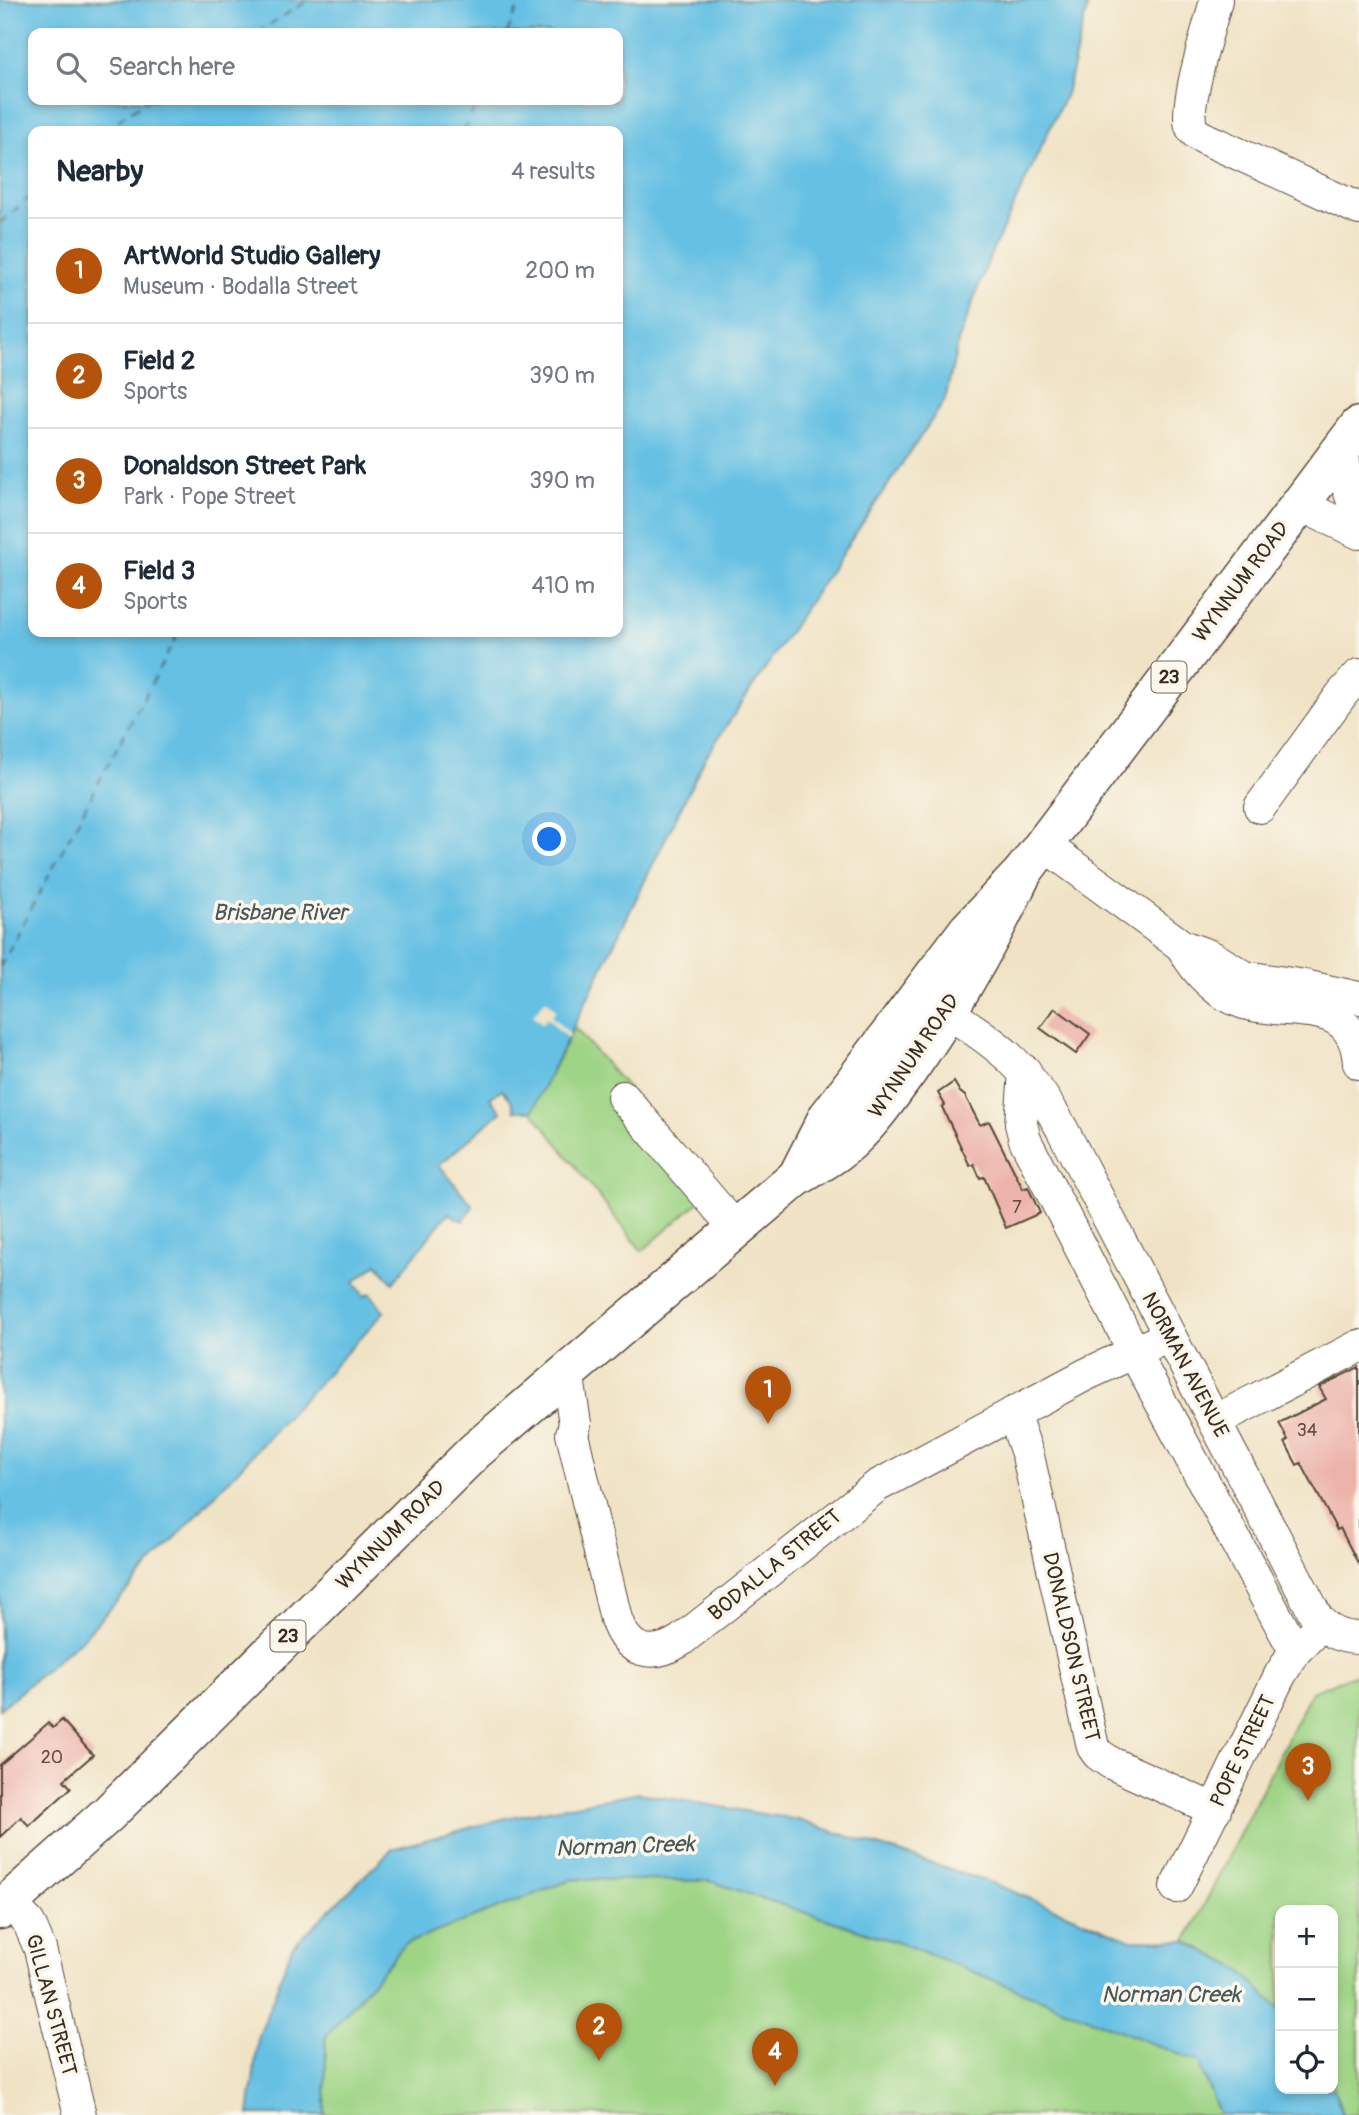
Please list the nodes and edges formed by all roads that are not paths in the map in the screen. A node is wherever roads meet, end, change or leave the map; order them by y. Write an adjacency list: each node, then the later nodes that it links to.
1 (1216, 0): 2 (street)
2 (1359, 209)
3 (1350, 438): 4 (main road, WYNNUM ROAD / 23); 5 (street)
4 (1295, 509): 5 (street); 8 (main road, WYNNUM ROAD / 23)
5 (1358, 518)
6 (1359, 675): 7 (street)
7 (1260, 807)
8 (1033, 858): 9 (street); 11 (main road, WYNNUM ROAD / 23)
9 (1182, 946): 10 (street); 12 (street)
10 (1359, 998)
11 (935, 1002): 13 (street, NORMAN AVENUE); 15 (main road, WYNNUM ROAD / 23)
12 (1359, 1063)
13 (1025, 1072): 16 (street, NORMAN AVENUE); 18 (street, NORMAN AVENUE)
14 (623, 1097): 15 (street)
15 (737, 1230): 19 (main road, WYNNUM ROAD / 23)
16 (1169, 1336): 18 (street, BODALLA STREET); 21 (street, NORMAN AVENUE)
17 (1359, 1346): 21 (street)
18 (1133, 1352): 20 (street, BODALLA STREET); 24 (street, NORMAN AVENUE)
19 (567, 1371): 20 (street, BODALLA STREET); 27 (main road, WYNNUM ROAD / 23)
20 (1013, 1413): 25 (street, DONALDSON STREET)
21 (1215, 1421): 22 (street, NORMAN AVENUE)
22 (1324, 1627): 23 (street); 24 (street, POPE STREET)
23 (1359, 1638)
24 (1294, 1651): 25 (street, POPE STREET)
25 (1214, 1810): 26 (street, POPE STREET)
26 (1176, 1887)
27 (5, 1906): 28 (street, GILLAN STREET)
28 (80, 2115)

